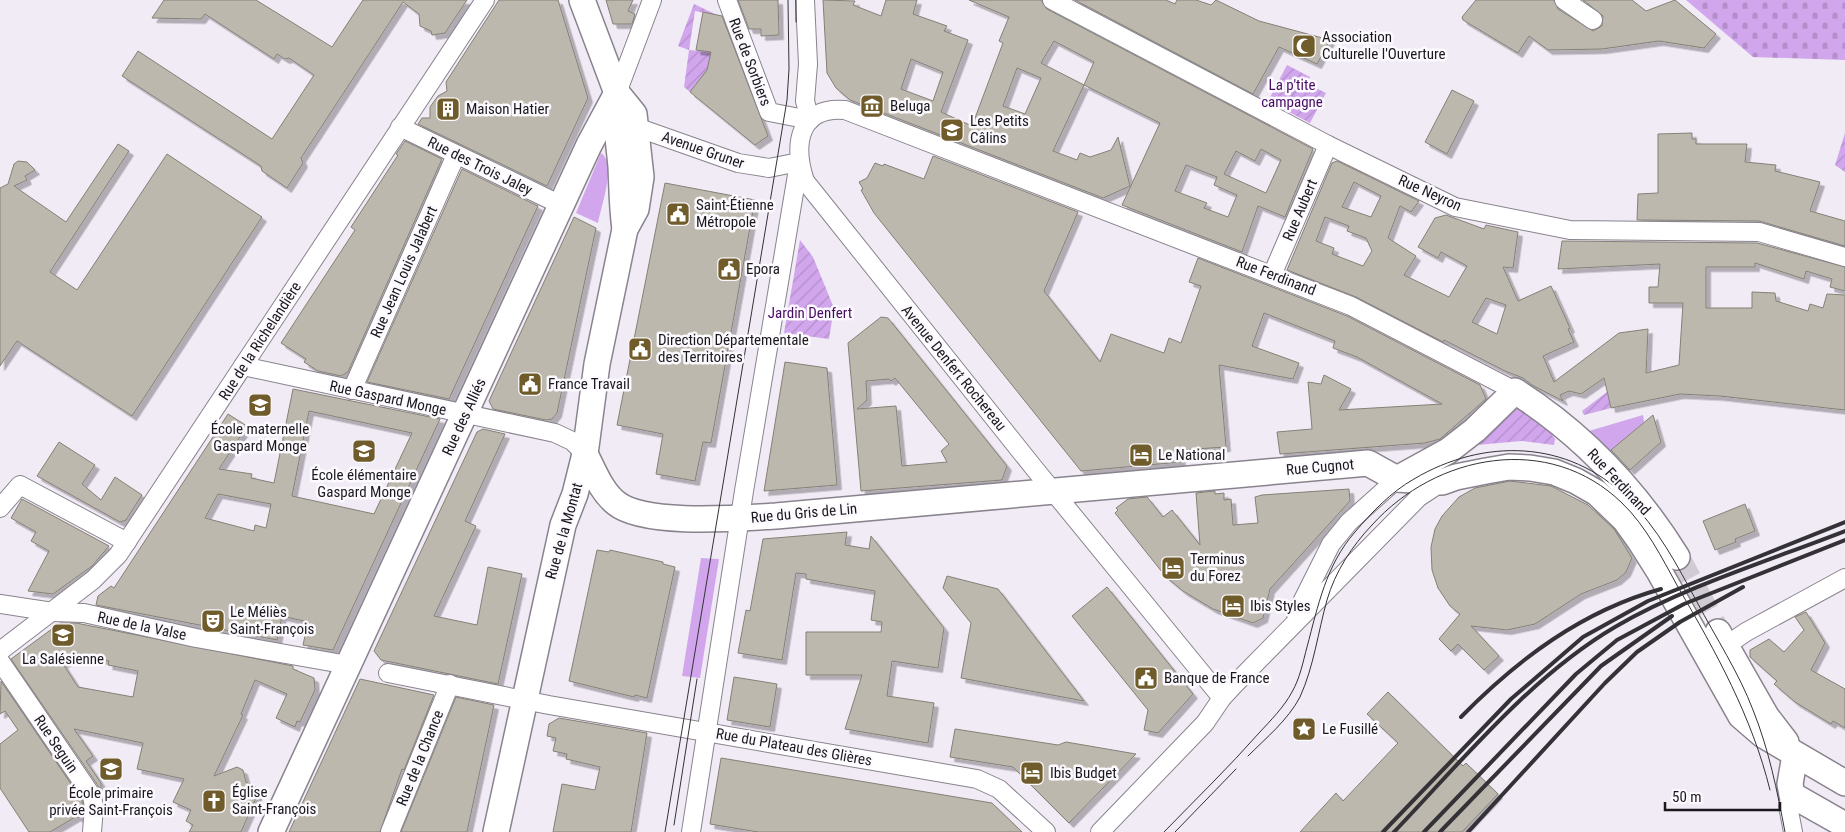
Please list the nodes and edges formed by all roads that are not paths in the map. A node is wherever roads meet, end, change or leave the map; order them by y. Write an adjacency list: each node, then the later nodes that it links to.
1 (485, 0): 11 (street, Rue de la Richelandière)
2 (582, 0): 9 (main road)
3 (652, 0): 9 (street, Rue des Alliés)
4 (727, 0): 10 (street, Rue de Sorbiers)
5 (805, 0): 10 (street)
6 (1052, 0): 13 (street, Rue Neyron)
7 (1564, 0): 8 (street)
8 (1593, 20)
9 (617, 93): 12 (main road, Rue de la Montat); 16 (main road, Rue des Alliés); 17 (main road, Rue de la Montat)
10 (810, 120): 15 (street, Avenue Denfert Rochereau); 19 (street, Rue Ferdinand)
11 (400, 127): 14 (street, Rue des Trois Jaley); 20 (street, Rue de la Richelandière)
12 (636, 128): 15 (street, Avenue Gruner); 17 (main road, Rue de la Montat)
13 (1328, 145): 18 (street, Rue Neyron); 19 (street, Rue Aubert)
14 (456, 155): 16 (street, Rue des Trois Jaley); 21 (street, Rue Jean Louis Jalabert)
15 (799, 162): 27 (street, Avenue Denfert Rochereau); 29 (street)
16 (561, 205): 23 (main road, Rue des Alliés)
17 (625, 229): 24 (main road, Rue de la Montat)
18 (1845, 257)
19 (1272, 275): 22 (street, Rue Ferdinand)
20 (243, 366): 21 (street, Rue Gaspard Monge); 30 (street, Rue de la Richelandière)
21 (352, 390): 23 (street, Rue Gaspard Monge)
22 (1515, 391): 25 (main road); 31 (main road, Rue Ferdinand)
23 (465, 414): 24 (street, Rue Gaspard Monge); 39 (main road, Rue des Alliés)
24 (585, 454): 29 (main road, Rue du Gris de Lin); 43 (main road, Rue de la Montat)
25 (1397, 479): 26 (main road, Rue Cugnot); 27 (main road, Rue Cugnot); 35 (street)
26 (1442, 482): 31 (main road, Rue Cugnot); 35 (street)
27 (1053, 491): 29 (main road, Rue du Gris de Lin); 42 (street, Avenue Denfert Rochereau)
28 (0, 508): 30 (street)
29 (740, 518): 44 (street)
30 (127, 542): 34 (street, Rue de la Richelandière)
31 (1668, 564): 36 (main road)
32 (1845, 578): 36 (street)
33 (0, 604): 34 (street, Rue de la Valse)
34 (53, 612): 37 (street, Rue de la Richelandière); 39 (street, Rue de la Valse)
35 (1289, 629): 42 (street)
36 (1715, 640): 45 (main road)
37 (0, 651)
38 (0, 661): 49 (street, Rue Seguin)
39 (348, 665): 50 (main road, Rue des Alliés)
40 (388, 673): 41 (street)
41 (450, 684): 43 (street); 51 (street, Rue de la Chance)
42 (1222, 698): 55 (street)
43 (523, 699): 44 (street, Rue du Plateau des Glières); 52 (main road, Rue de la Montat)
44 (707, 732): 53 (street); 54 (street, Rue du Plateau des Glières)
45 (1795, 754): 46 (main road); 47 (main road)
46 (1845, 783)
47 (1792, 795): 48 (main road); 56 (street)
48 (1845, 824)
49 (92, 832)
50 (271, 832)
51 (390, 832)
52 (496, 832)
53 (691, 832)
54 (1046, 832)
55 (1100, 832)
56 (1793, 832)

